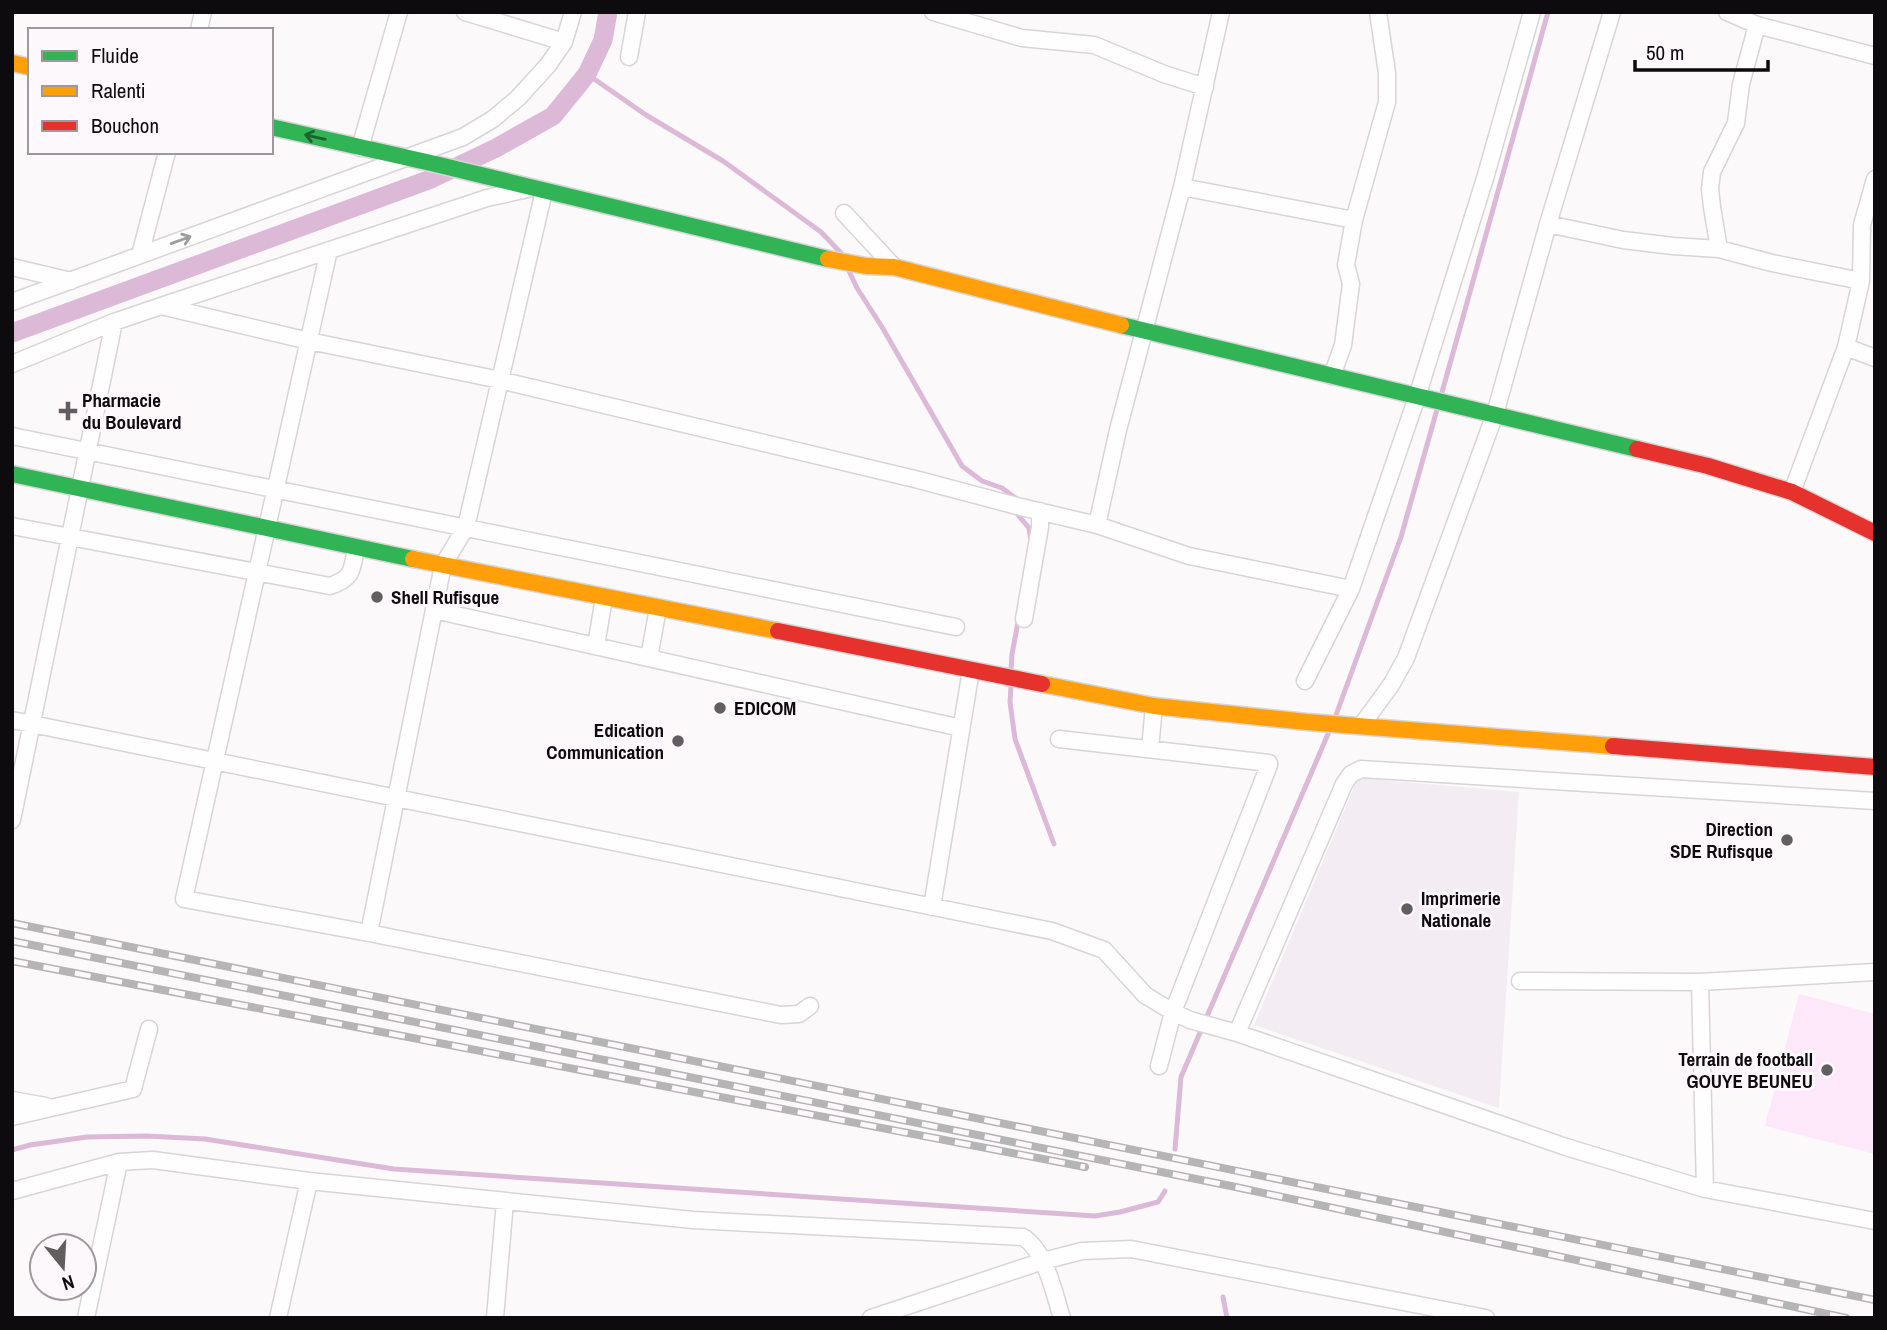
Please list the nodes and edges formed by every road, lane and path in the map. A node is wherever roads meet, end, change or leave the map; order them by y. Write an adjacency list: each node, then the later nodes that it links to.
1 (399, 12): 17 (street)
2 (465, 12): 12 (street)
3 (573, 12): 12 (street)
4 (637, 12): 14 (street)
5 (933, 12): 15 (street)
6 (1221, 12): 15 (street)
7 (1378, 12): 24 (street)
8 (1532, 12): 44 (street)
9 (1612, 12): 25 (street)
10 (1727, 12): 11 (street)
11 (1757, 24): 13 (street); 27 (street)
12 (564, 42): 19 (street)
13 (1875, 56)
14 (629, 57)
15 (1205, 87): 21 (street)
16 (273, 127): 17 (main road, one-way to 16)
17 (360, 148): 19 (main road)
18 (166, 154): 29 (street)
19 (405, 158): 22 (main road); 29 (street, one-way to 19)
20 (1875, 179): 26 (street)
21 (1182, 187): 24 (street); 37 (street)
22 (537, 190): 28 (street); 31 (main road); 43 (street)
23 (844, 213): 31 (street)
24 (1354, 220): 42 (street)
25 (1548, 224): 27 (street); 45 (street)
26 (1869, 227): 33 (street)
27 (1719, 249): 33 (street)
28 (329, 250): 35 (street); 38 (street)
29 (140, 255): 32 (street)
30 (12, 267): 32 (street)
31 (894, 267): 37 (main road)
32 (71, 281): 34 (street)
33 (1861, 281): 39 (street)
34 (12, 302)
35 (161, 306): 36 (street); 38 (street)
36 (114, 322): 41 (street); 47 (street)
37 (1144, 331): 42 (main road); 53 (street)
38 (309, 341): 43 (street); 50 (street)
39 (1846, 347): 40 (street); 51 (street)
40 (1875, 358)
41 (12, 364)
42 (1332, 376): 44 (main road)
43 (500, 380): 52 (street); 55 (street)
44 (1424, 398): 45 (main road); 62 (street)
45 (1495, 414): 51 (main road); 75 (street)
46 (12, 436): 47 (street)
47 (88, 452): 49 (street); 50 (street)
48 (12, 474): 49 (main road)
49 (80, 488): 56 (main road); 58 (street)
50 (276, 490): 55 (street); 56 (street)
51 (1792, 492): 57 (main road)
52 (1040, 511): 53 (street); 66 (street)
53 (1097, 525): 62 (street)
54 (12, 526): 58 (street)
55 (466, 527): 60 (street); 67 (street)
56 (267, 528): 59 (main road); 61 (street)
57 (1875, 533)
58 (71, 537): 61 (street); 74 (street)
59 (356, 547): 60 (main road); 61 (street)
60 (443, 565): 63 (main road); 65 (street)
61 (257, 573): 79 (street)
62 (1351, 589): 71 (street)
63 (604, 598): 64 (main road); 68 (street)
64 (658, 608): 69 (street); 70 (main road)
65 (434, 610): 68 (street); 81 (street)
66 (1024, 619)
67 (956, 628)
68 (596, 646): 69 (street)
69 (649, 658): 76 (street)
70 (971, 670): 72 (main road); 76 (street)
71 (1305, 681)
72 (1154, 706): 75 (main road); 78 (street)
73 (12, 720): 74 (street)
74 (33, 724): 79 (street); 83 (street)
75 (1353, 725): 80 (main road)
76 (961, 728): 84 (street)
77 (1059, 738): 78 (street)
78 (1150, 749): 90 (street)
79 (215, 761): 81 (street); 85 (street)
80 (1875, 767)
81 (396, 797): 84 (street); 85 (street)
82 (1875, 801): 92 (street)
83 (12, 820)
84 (932, 906): 90 (street)
85 (369, 933): 89 (street)
86 (1875, 972): 88 (street)
87 (1520, 981): 88 (street)
88 (1700, 982): 99 (street)
89 (810, 1006)
90 (1173, 1012): 92 (street); 93 (street)
91 (149, 1030): 95 (street)
92 (1237, 1033): 99 (street)
93 (1159, 1066)
94 (12, 1100): 95 (street)
95 (52, 1108): 96 (street)
96 (12, 1117)
97 (119, 1162): 98 (street); 100 (street); 105 (street)
98 (309, 1181): 101 (street); 106 (street)
99 (1705, 1189): 102 (street)
100 (12, 1191)
101 (505, 1201): 103 (street); 107 (street)
102 (1875, 1221)
103 (1043, 1261): 104 (street); 110 (street); 111 (street)
104 (920, 1302): 108 (street); 109 (street)
105 (86, 1318)
106 (278, 1318)
107 (495, 1318)
108 (871, 1318)
109 (926, 1318)
110 (1062, 1318)
111 (1486, 1318)

